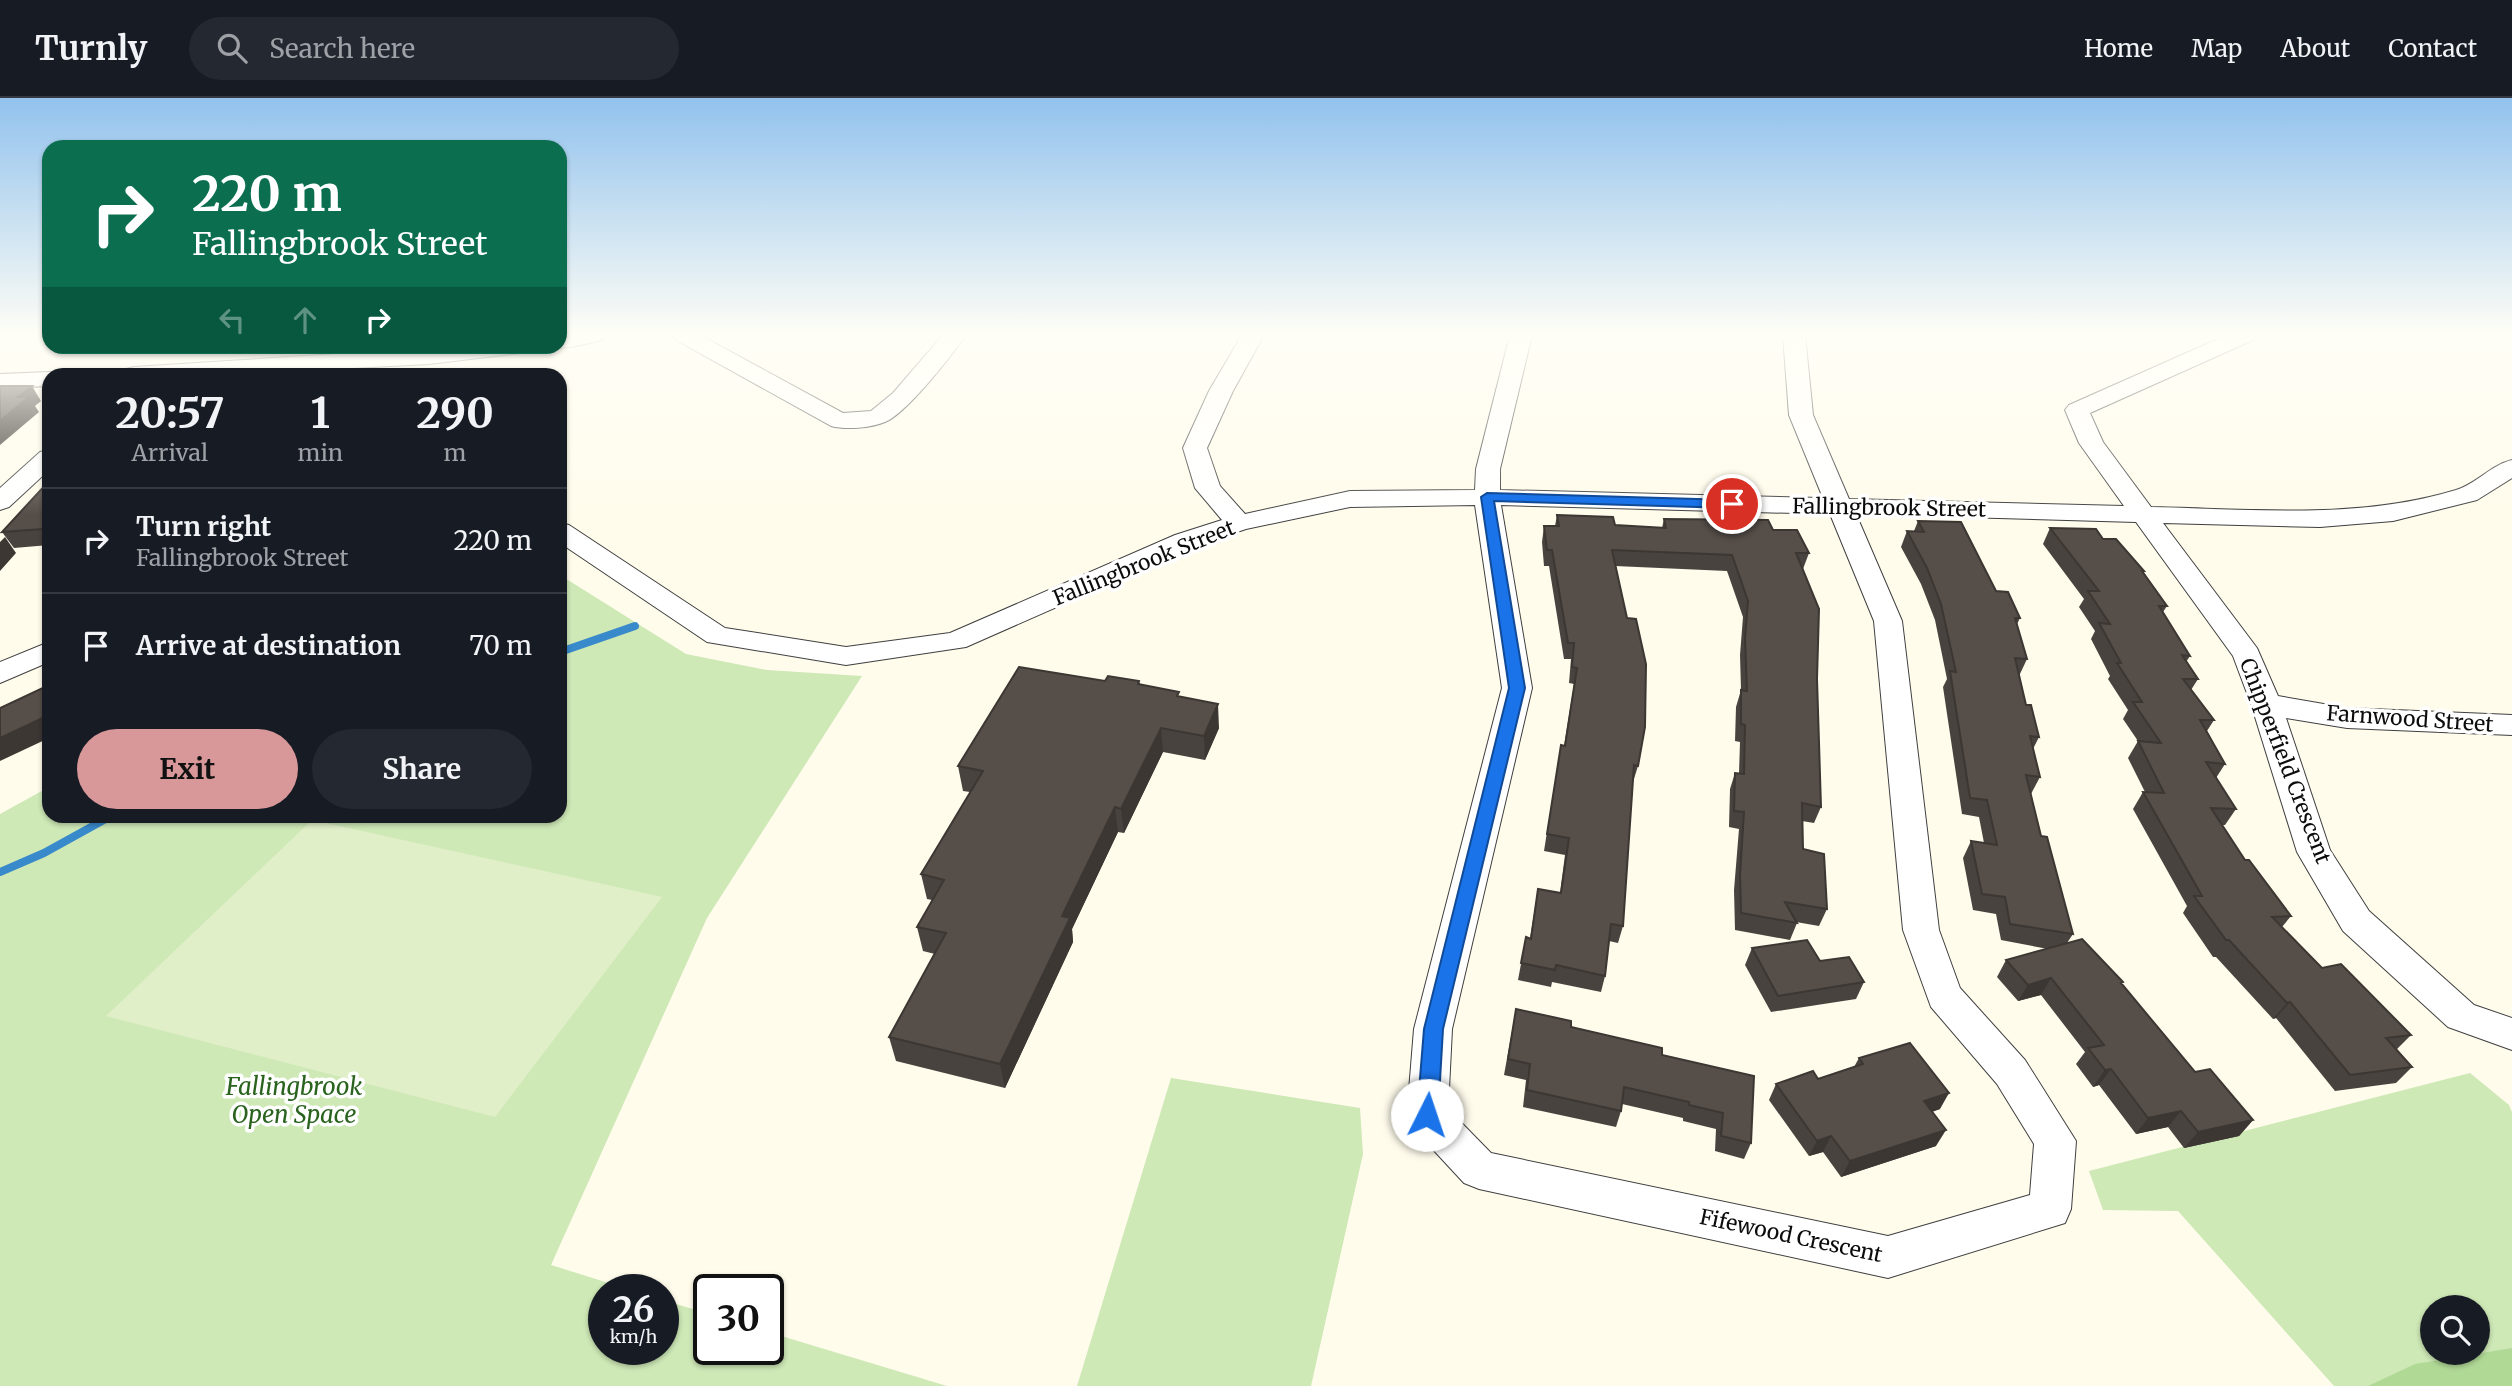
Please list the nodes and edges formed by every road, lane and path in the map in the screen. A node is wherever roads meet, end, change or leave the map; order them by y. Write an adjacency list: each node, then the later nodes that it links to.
1 (792, 395): 2 (street)
2 (903, 395)
3 (1219, 395): 13 (street)
4 (1506, 395): 9 (street)
5 (1799, 395): 11 (street)
6 (2110, 395): 12 (street, Chipperfield Crescent)
7 (42, 463): 10 (street)
8 (2506, 477): 12 (street, Fallingbrook Street)
9 (1487, 497): 11 (street, Fallingbrook Street); 11 (street, Fifewood Crescent); 13 (street, Fallingbrook Street)
10 (0, 502)
11 (1841, 507): 12 (street, Fallingbrook Street)
12 (2143, 513): 17 (street, Chipperfield Crescent)
13 (1239, 523): 14 (street, Fallingbrook Street)
14 (567, 536)
15 (42, 654): 16 (street)
16 (0, 673)
17 (2266, 704): 18 (street, Farnwood Street); 19 (street, Chipperfield Crescent)
18 (2512, 725)
19 (2512, 1034)

